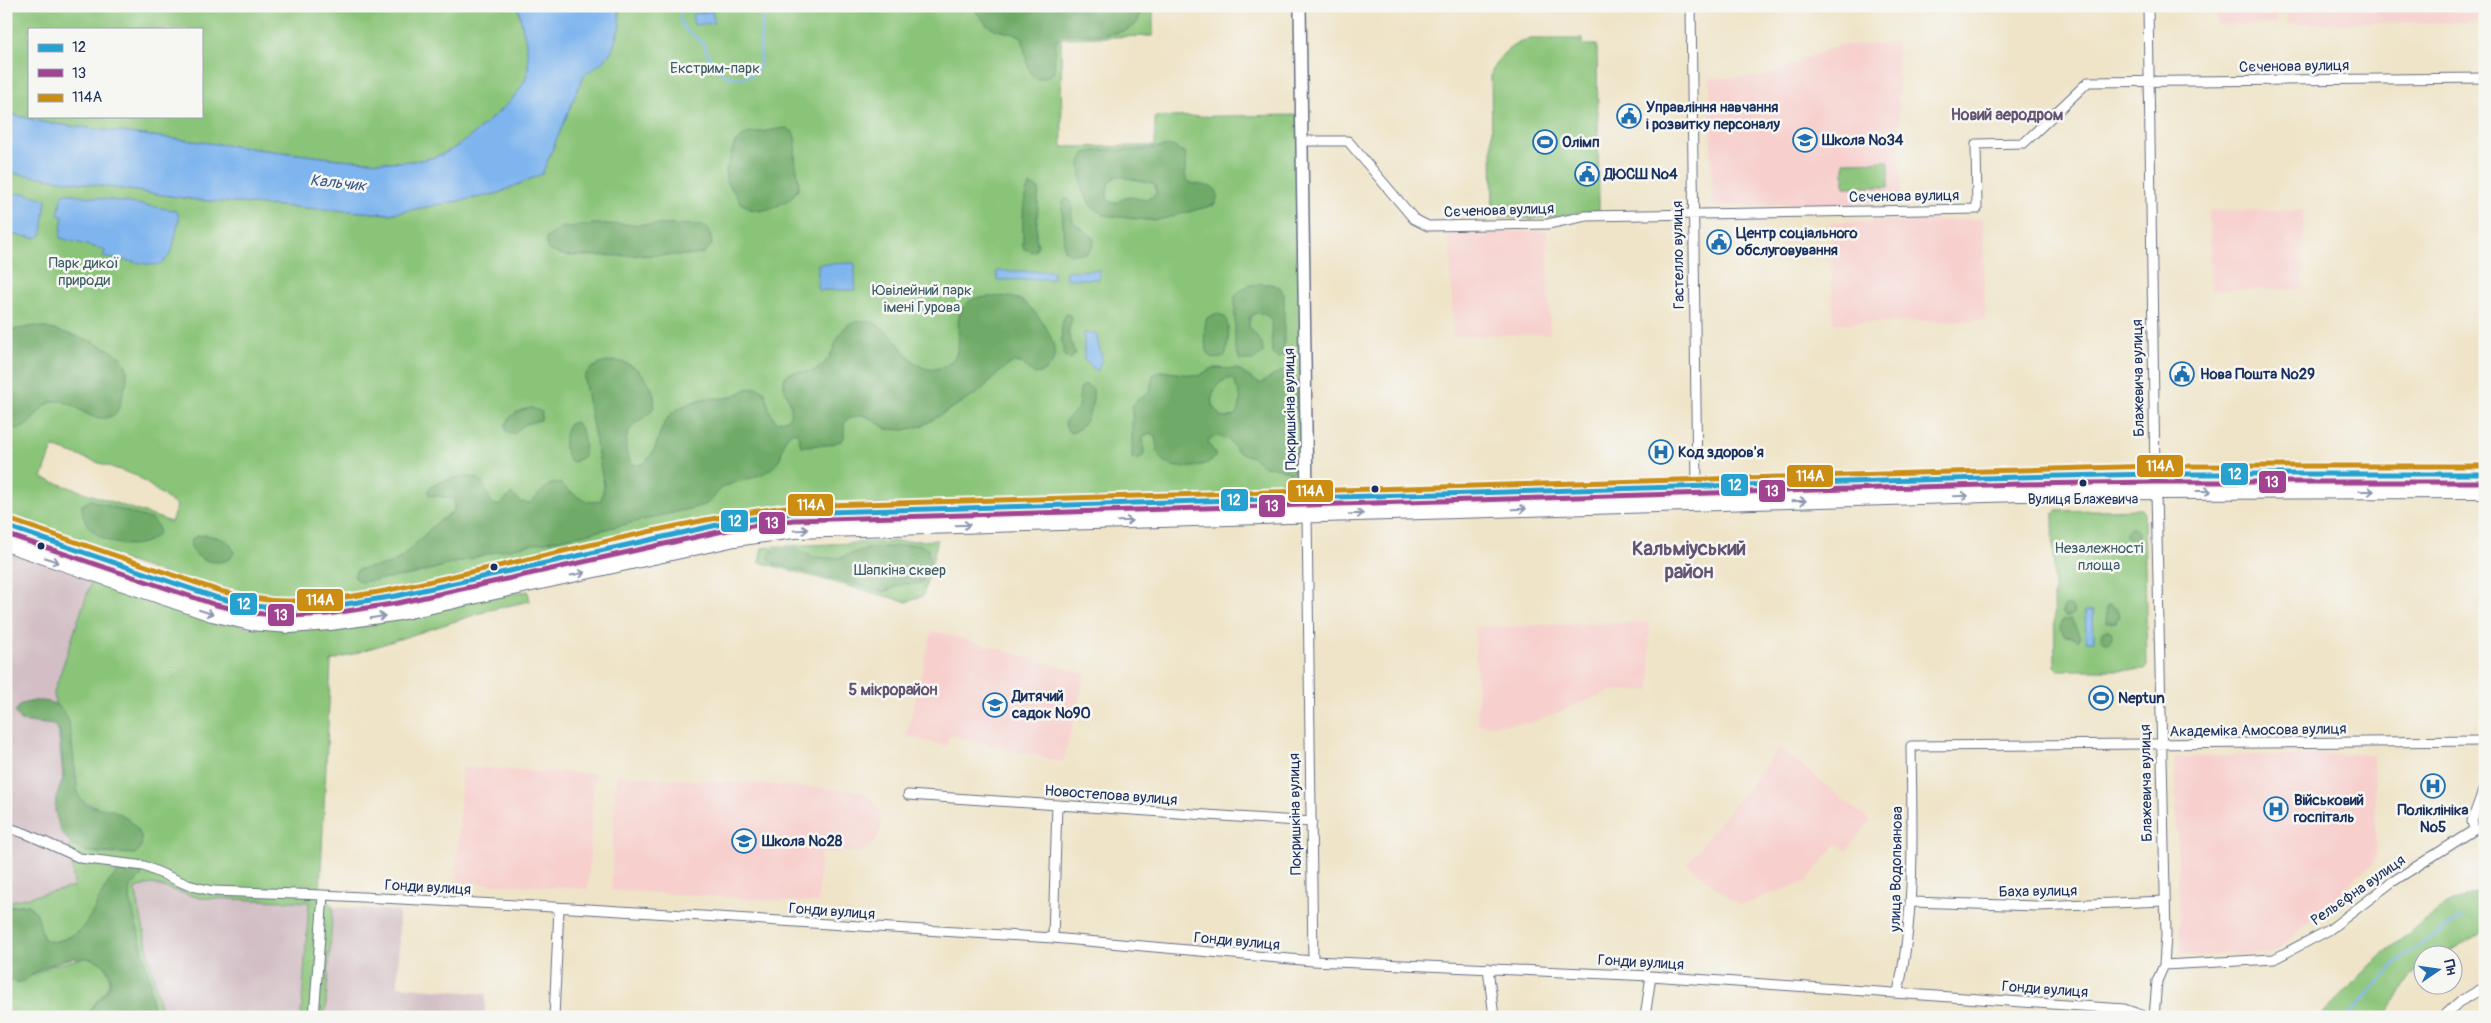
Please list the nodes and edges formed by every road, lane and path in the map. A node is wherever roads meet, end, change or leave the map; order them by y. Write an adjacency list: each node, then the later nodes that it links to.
1 (1300, 6): 6 (street, Покришкіна вулиця)
2 (1691, 6): 7 (street, Гастелло вулиця)
3 (2148, 6): 5 (street, Блажевича вулиця)
4 (2485, 78): 5 (street, Сєченова вулиця)
5 (2149, 82): 7 (street, Сєченова вулиця); 8 (street, Блажевича вулиця)
6 (1302, 141): 7 (street, Сєченова вулиця); 13 (street, Покришкіна вулиця)
7 (1694, 214): 10 (street, Гастелло вулиця)
8 (2155, 474): 9 (main road); 10 (main road); 12 (main road, Блажевича вулиця)
9 (2485, 474)
10 (1697, 486): 13 (main road); 14 (main road, Гастелло вулиця)
11 (2485, 491): 12 (main road, one-way to 11)
12 (2156, 492): 14 (main road, one-way to 12); 19 (street, Блажевича вулиця)
13 (1307, 498): 15 (main road, Покришкіна вулиця); 16 (main road)
14 (1697, 504): 15 (main road, one-way to 14)
15 (1308, 515): 17 (main road, one-way to 15); 24 (street, Покришкіна вулиця)
16 (6, 526)
17 (6, 544)
18 (2485, 741): 19 (street, Академіка Амосова вулиця)
19 (2161, 745): 20 (street, Академіка Амосова вулиця); 29 (street, Блажевича вулиця)
20 (1912, 746): 30 (street, улица Водопьянова)
21 (2485, 785): 26 (street)
22 (908, 795): 23 (street, Новостепова вулиця)
23 (1057, 805): 24 (street, Новостепова вулиця); 32 (street)
24 (1312, 822): 33 (street, Покришкіна вулиця)
25 (6, 827): 28 (street, Гонди вулиця)
26 (2474, 830): 27 (street); 34 (street, Рельєфна вулиця)
27 (2485, 832)
28 (323, 895): 31 (street, Гонди вулиця); 39 (street)
29 (2165, 901): 30 (street, Баха вулиця); 34 (street, Блажевича вулиця)
30 (1911, 902): 38 (street, улица Водопьянова)
31 (559, 908): 32 (street, Гонди вулиця); 40 (street)
32 (1053, 938): 33 (street, Гонди вулиця)
33 (1314, 961): 35 (street, Гонди вулиця)
34 (2164, 965): 44 (street, Блажевича вулиця)
35 (1488, 968): 36 (street, Гонди вулиця); 41 (street)
36 (1651, 976): 38 (street, Гонди вулиця); 42 (street)
37 (2485, 987): 45 (street)
38 (1898, 992): 43 (street, Гонди вулиця)
39 (314, 1017)
40 (554, 1017)
41 (1494, 1017)
42 (1645, 1017)
43 (2147, 1017)
44 (2154, 1017)
45 (2443, 1017)

